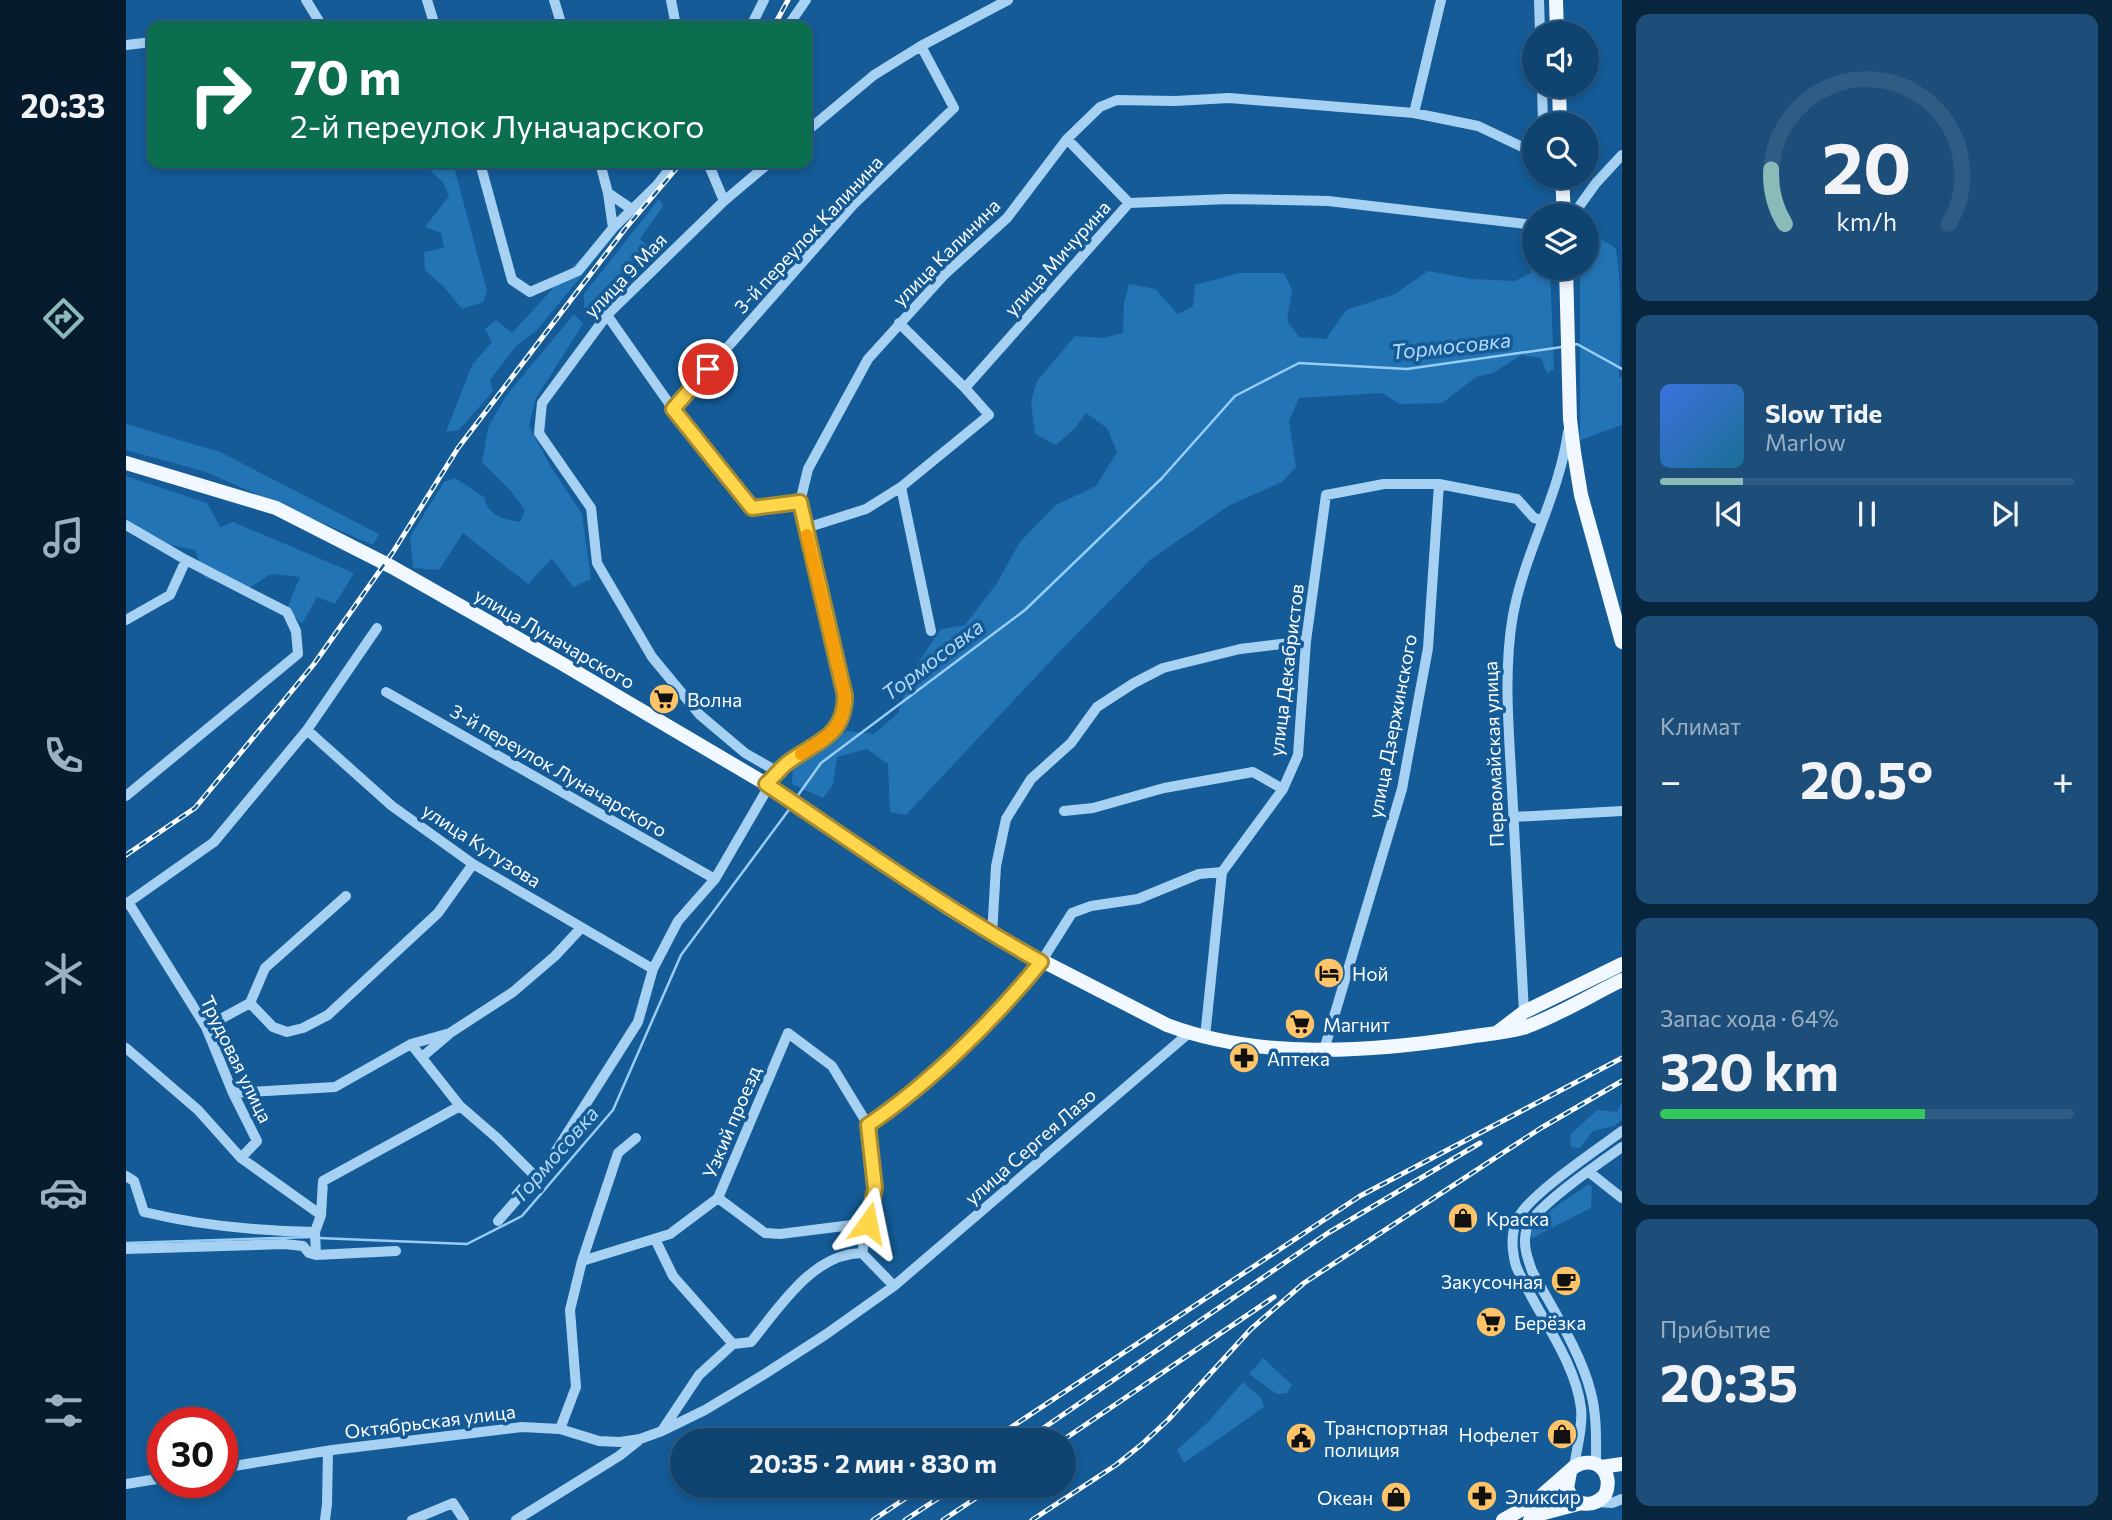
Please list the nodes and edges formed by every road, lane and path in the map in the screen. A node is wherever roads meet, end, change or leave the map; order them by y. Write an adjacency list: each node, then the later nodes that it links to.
1 (306, 0): 11 (street)
2 (427, 0): 12 (street)
3 (554, 0): 13 (street)
4 (671, 0): 14 (street)
5 (764, 0): 15 (street)
6 (806, 0): 16 (street)
7 (1007, 0): 21 (street)
8 (1441, 0): 22 (street)
9 (1539, 0): 17 (street)
10 (1556, 0): 18 (main road)
11 (320, 21)
12 (433, 21)
13 (560, 21)
14 (675, 21)
15 (754, 21)
16 (791, 21)
17 (1540, 21)
18 (1557, 21)
19 (147, 43): 20 (street)
20 (126, 45)
21 (921, 46): 23 (street); 43 (street, 3-й переулок Калинина)
22 (1415, 113): 24 (street, улица Калинина); 25 (street, улица Калинина)
23 (812, 127)
24 (1067, 139): 34 (street); 41 (street, улица Калинина)
25 (1522, 147)
26 (1622, 155): 35 (street)
27 (481, 168): 38 (street)
28 (601, 168): 32 (street)
29 (670, 168): 36 (street)
30 (710, 168): 33 (street)
31 (763, 168): 33 (street, улица 9 Мая)
32 (608, 193): 36 (street); 38 (street)
33 (724, 201): 40 (street, улица 9 Мая)
34 (1129, 203): 37 (street, улица Мичурина); 42 (street, улица Мичурина)
35 (1582, 203)
36 (633, 210): 38 (street)
37 (1522, 223)
38 (613, 228)
39 (1566, 280): 44 (main road, Первомайская улица)
40 (607, 315): 43 (street); 60 (street, улица 9 Мая)
41 (899, 323): 42 (street); 48 (street, улица Калинина)
42 (965, 388): 47 (street)
43 (673, 409): 48 (street)
44 (1570, 419): 49 (street, Первомайская улица); 57 (main road, Первомайская улица)
45 (126, 463): 61 (main road, улица Луначарского)
46 (1439, 484): 49 (street); 56 (street, улица Декабристов); 88 (street, улица Дзержинского)
47 (901, 487): 51 (street); 55 (street)
48 (800, 502): 51 (street, улица Калинина)
49 (1543, 520): 66 (street, Первомайская улица)
50 (126, 525): 52 (street)
51 (806, 528): 60 (street, улица Калинина)
52 (186, 560): 53 (street); 63 (street)
53 (126, 620)
54 (377, 628): 59 (street)
55 (931, 631)
56 (1306, 641): 62 (street, улица Декабристов); 73 (street)
57 (1622, 642)
58 (386, 692): 69 (street, 3-й переулок Луначарского)
59 (307, 730): 67 (street, улица Кутузова); 71 (street)
60 (778, 772): 61 (street, улица Калинина)
61 (768, 785): 69 (street, улица Калинина); 73 (main road, улица Луначарского)
62 (1283, 789): 64 (street); 68 (street, улица Декабристов)
63 (126, 796)
64 (1064, 811)
65 (1622, 811): 66 (street)
66 (1513, 817): 79 (street, Первомайская улица)
67 (473, 864): 72 (street, улица Кутузова); 78 (street)
68 (1222, 872): 74 (street); 85 (street)
69 (715, 879): 76 (street, улица Калинина)
70 (346, 896): 78 (street)
71 (127, 903): 80 (street, Трудовая улица)
72 (581, 928): 76 (street, улица Кутузова); 83 (street)
73 (992, 934): 74 (main road, улица Луначарского)
74 (1041, 962): 84 (main road, улица Луначарского); 92 (street)
75 (1622, 964): 79 (main road)
76 (653, 969): 99 (street, улица Калинина)
77 (1622, 980): 81 (main road, улица Луначарского)
78 (250, 1003): 80 (street)
79 (1524, 1012): 81 (main road); 82 (main road)
80 (206, 1027): 90 (street, Трудовая улица)
81 (1525, 1027): 82 (main road, улица Луначарского)
82 (1498, 1032): 88 (main road, улица Луначарского)
83 (450, 1033): 86 (street); 89 (street)
84 (1189, 1033): 85 (main road, улица Луначарского); 112 (street, улица Сергея Лазо)
85 (1205, 1037): 88 (main road, улица Луначарского)
86 (411, 1044): 89 (street); 90 (street)
87 (126, 1048): 96 (street)
88 (1324, 1049)
89 (422, 1057): 91 (street)
90 (233, 1093): 96 (street, Трудовая улица)
91 (460, 1106): 99 (street); 102 (street)
92 (868, 1125): 100 (street, Узкий проезд); 104 (street)
93 (1622, 1131): 121 (street)
94 (636, 1138): 111 (street)
95 (1622, 1147): 97 (street)
96 (241, 1158): 102 (street)
97 (1589, 1172): 101 (street); 120 (street)
98 (126, 1176): 105 (street)
99 (535, 1176): 103 (street, улица Калинина)
100 (718, 1198): 104 (street); 106 (street, Узкий проезд)
101 (1622, 1198)
102 (321, 1215): 105 (street)
103 (498, 1221)
104 (868, 1223): 109 (street)
105 (315, 1232): 110 (street)
106 (655, 1239): 111 (street, Узкий проезд); 113 (street)
107 (126, 1249): 110 (street)
108 (396, 1251): 110 (street)
109 (862, 1253): 112 (street); 113 (street)
110 (316, 1255)
111 (582, 1261): 114 (street)
112 (894, 1286): 115 (street, улица Сергея Лазо)
113 (733, 1344): 115 (street)
114 (560, 1429): 116 (street, Октябрьская улица); 117 (street, Октябрьская улица)
115 (662, 1431): 116 (street, улица Сергея Лазо)
116 (640, 1439): 132 (street)
117 (328, 1451): 119 (street, Октябрьская улица); 129 (street)
118 (1622, 1464): 120 (main road)
119 (238, 1465)
120 (1599, 1465): 121 (main road); 125 (main road)
121 (1572, 1469): 128 (main road); 133 (main road)
122 (1622, 1479): 125 (main road)
123 (147, 1481): 124 (street)
124 (126, 1485)
125 (1608, 1490): 127 (main road)
126 (1622, 1499): 127 (street)
127 (1597, 1502): 128 (main road)
128 (1582, 1503): 134 (main road)
129 (325, 1520)
130 (412, 1520): 131 (street)
131 (464, 1520)
132 (516, 1520)
133 (1503, 1520)
134 (1530, 1520)

